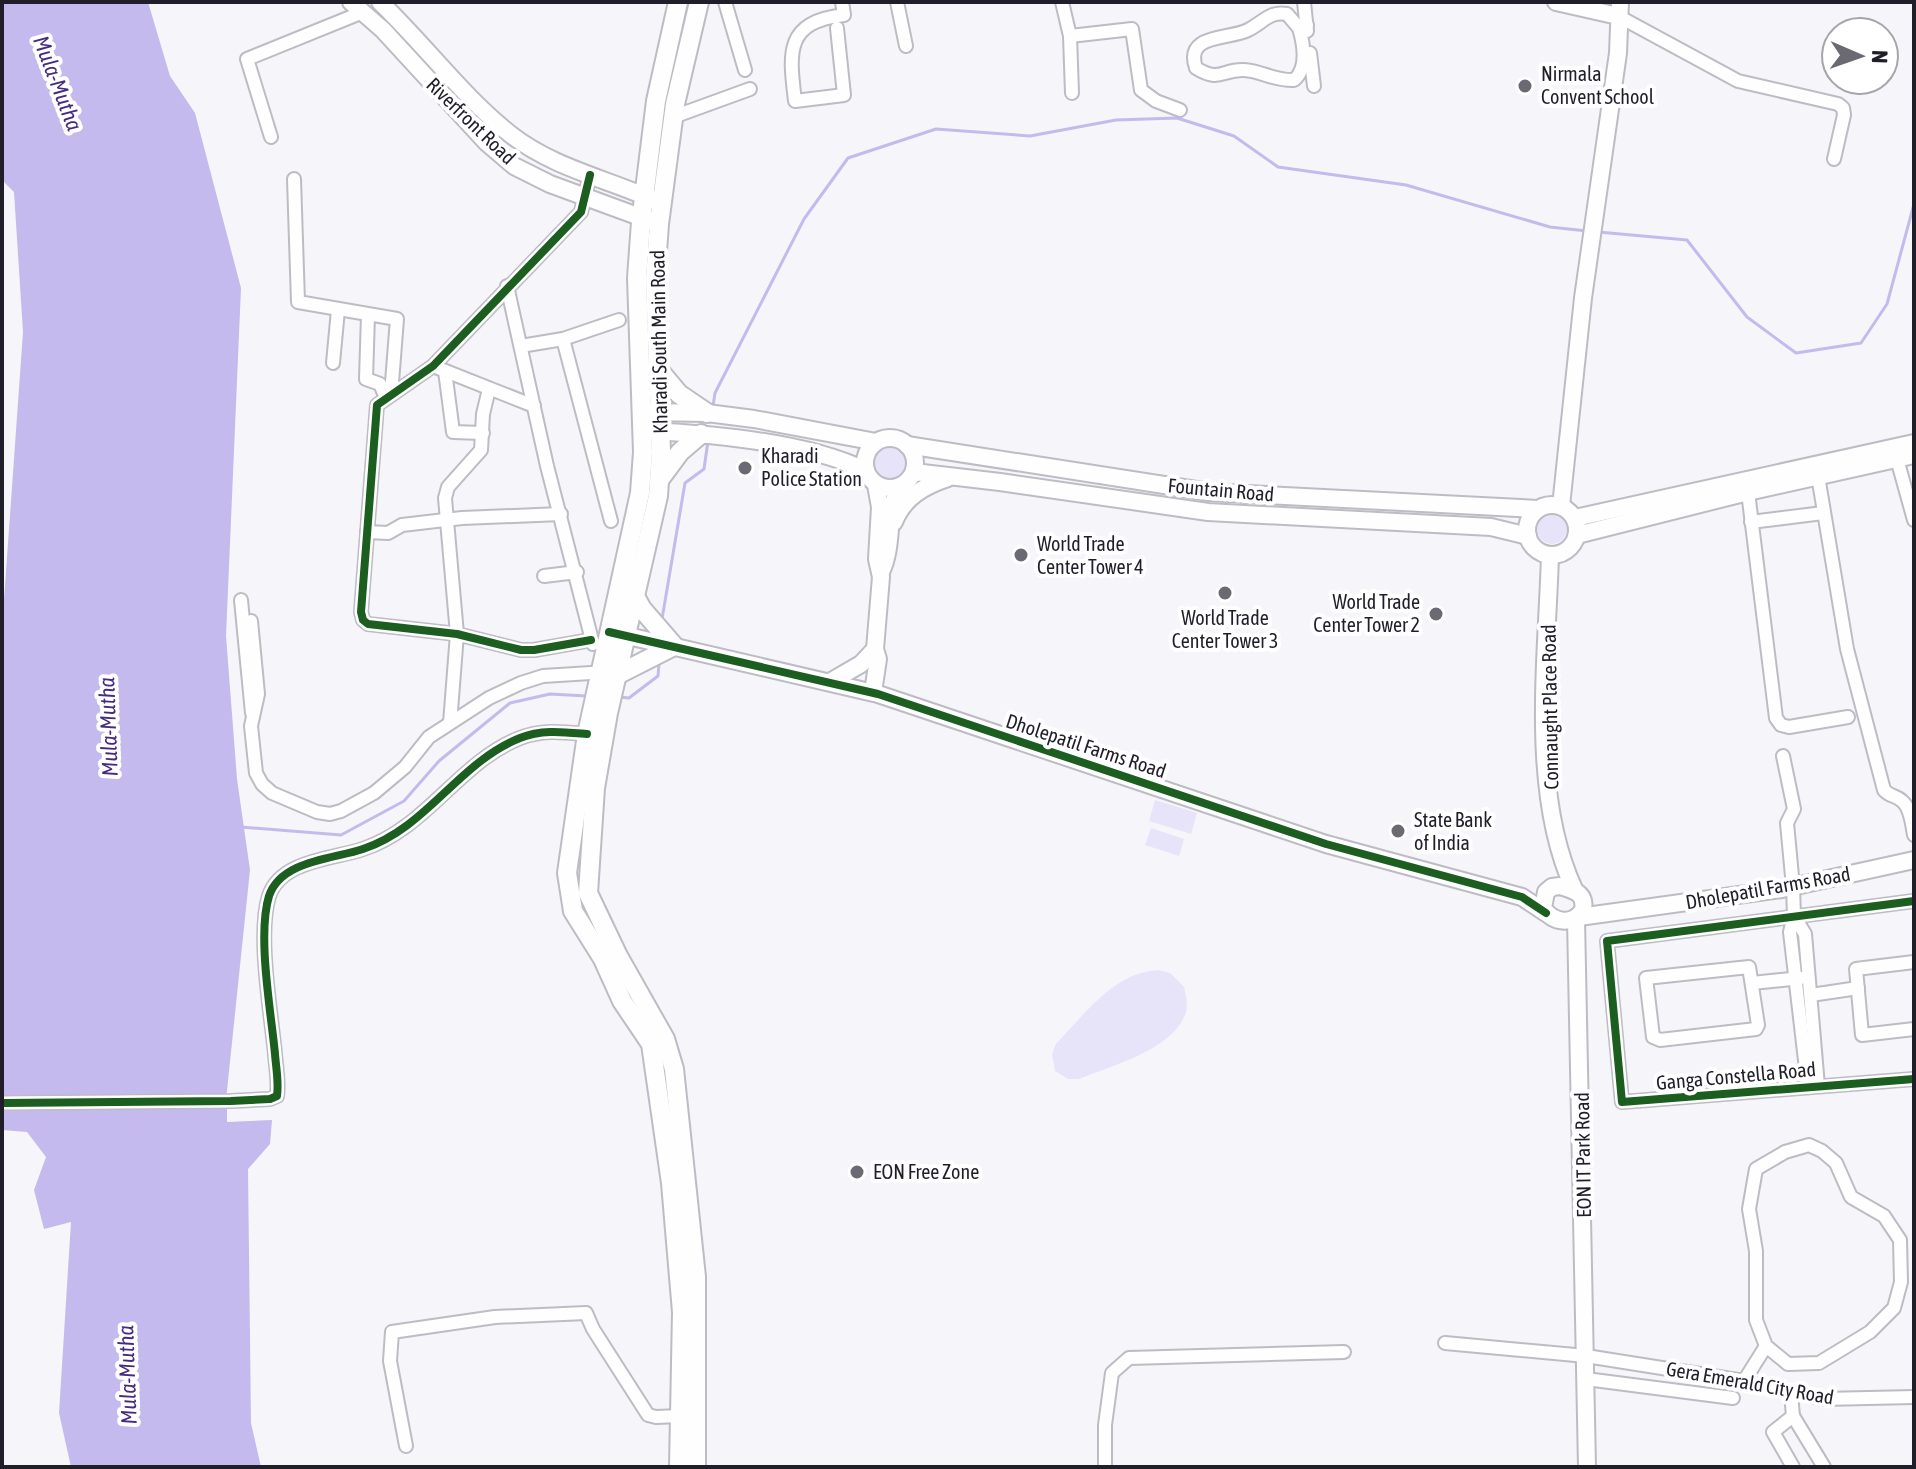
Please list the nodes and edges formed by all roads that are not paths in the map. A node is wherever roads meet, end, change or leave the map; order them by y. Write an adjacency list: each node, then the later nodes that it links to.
1 (380, 2): 24 (street, Riverfront Road)
2 (678, 2): 27 (main road, Kharadi South Main Road)
3 (699, 2): 21 (main road, Kharadi South Main Road)
4 (725, 2): 16 (street)
5 (842, 2): 13 (street)
6 (897, 2): 15 (street)
7 (1062, 2): 14 (street)
8 (1304, 2): 12 (street)
9 (1556, 2): 11 (street)
10 (357, 7): 22 (street); 26 (street, Riverfront Road)
11 (1619, 9): 23 (street); 58 (street)
12 (1303, 27): 12 (street); 17 (street)
13 (837, 28)
14 (1070, 36): 19 (street); 20 (street)
15 (906, 46)
16 (745, 70)
17 (1314, 86)
18 (750, 89): 21 (street)
19 (1072, 93)
20 (1180, 110)
21 (673, 117): 27 (main road, Kharadi South Main Road)
22 (271, 137)
23 (1834, 159)
24 (590, 175): 26 (street); 27 (street, Riverfront Road)
25 (294, 179): 30 (street)
26 (586, 195): 28 (street, Riverfront Road); 29 (street)
27 (652, 199): 28 (main road, Kharadi South Main Road)
28 (650, 220): 37 (main road, Kharadi South Main Road); 41 (main road, Kharadi South Main Road)
29 (507, 286): 34 (street); 36 (street)
30 (338, 310): 31 (street); 35 (street)
31 (368, 315): 39 (street); 39 (street)
32 (619, 320): 33 (street)
33 (563, 339): 34 (street); 64 (street)
34 (521, 346): 40 (street)
35 (333, 363)
36 (439, 368): 38 (street); 39 (street); 44 (street)
37 (658, 369): 41 (main road, Kharadi South Main Road); 42 (main road)
38 (489, 389): 40 (street); 44 (street)
39 (389, 396): 68 (street)
40 (534, 406): 61 (street)
41 (650, 412): 42 (street, Fountain Road); 43 (main road, Kharadi South Main Road)
42 (713, 413): 46 (street, Fountain Road)
43 (651, 431): 45 (street); 55 (main road, Kharadi South Main Road); 78 (main road, Kharadi South Main Road)
44 (483, 433): 62 (street)
45 (709, 435): 54 (street); 55 (main road)
46 (876, 442): 48 (street, Fountain Road); 54 (street)
47 (1914, 443): 66 (street)
48 (907, 445): 51 (street); 59 (street, Fountain Road)
49 (1914, 455): 50 (street)
50 (1897, 459): 53 (street); 63 (street)
51 (914, 472): 52 (street, Fountain Road); 56 (street)
52 (952, 476): 67 (street); 69 (street, Fountain Road)
53 (1818, 476): 57 (street); 60 (street)
54 (871, 478): 56 (street); 72 (street)
55 (659, 481): 74 (main road, Kharadi South Main Road)
56 (899, 487): 67 (street)
57 (1748, 492): 65 (street); 66 (street)
58 (1561, 506): 59 (street, Fountain Road); 66 (street)
59 (1538, 509): 69 (street)
60 (1823, 513): 65 (street); 89 (street)
61 (561, 514): 62 (street); 71 (street)
62 (446, 520): 68 (street); 77 (street)
63 (1914, 520)
64 (611, 521)
65 (1751, 522): 85 (street)
66 (1576, 527): 70 (street)
67 (891, 531): 72 (street)
68 (367, 532): 77 (street)
69 (1528, 536): 70 (street, Fountain Road)
70 (1550, 555): 90 (street, Connaught Place Road)
71 (577, 572): 73 (street); 78 (street)
72 (881, 572): 80 (street)
73 (544, 576)
74 (636, 598): 78 (main road, Kharadi South Main Road); 79 (main road)
75 (241, 600): 84 (street)
76 (251, 621): 84 (street)
77 (457, 634): 78 (street); 86 (street)
78 (608, 639): 79 (street, Dholepatil Farms Road); 83 (main road)
79 (674, 646): 81 (street, Dholepatil Farms Road); 83 (main road)
80 (872, 654): 81 (street); 82 (street)
81 (830, 682): 82 (street, Dholepatil Farms Road)
82 (868, 691): 95 (street, Dholepatil Farms Road)
83 (604, 693): 86 (street); 87 (main road); 111 (main road)
84 (253, 716): 86 (street)
85 (1848, 717)
86 (450, 723)
87 (587, 734): 110 (street); 111 (main road)
88 (1783, 756): 92 (street, Ganga Constella Road)
89 (1914, 835)
90 (1560, 859): 93 (street, Connaught Place Road); 94 (street, Connaught Place Road)
91 (1914, 860): 92 (street, Dholepatil Farms Road)
92 (1793, 887): 97 (street, Dholepatil Farms Road); 99 (street, Ganga Constella Road)
93 (1549, 890): 94 (street); 95 (street, Dholepatil Farms Road); 98 (street)
94 (1577, 892): 97 (street, Dholepatil Farms Road); 100 (street)
95 (1522, 897): 98 (street, Dholepatil Farms Road)
96 (1914, 901): 99 (street, Ganga Constella Road)
97 (1621, 910): 100 (street, Dholepatil Farms Road)
98 (1552, 916): 100 (street); 101 (street)
99 (1794, 916): 103 (street, Ganga Constella Road); 109 (street, Ganga Constella Road)
100 (1578, 918): 101 (street, EON IT Park Road)
101 (1578, 954): 115 (street, EON IT Park Road)
102 (1914, 962): 105 (street)
103 (1802, 978): 104 (street); 106 (street, Ganga Constella Road); 109 (street, Ganga Constella Road)
104 (1752, 983): 104 (street)
105 (1858, 988): 106 (street); 107 (street)
106 (1811, 995): 109 (street, Ganga Constella Road)
107 (1914, 1029)
108 (1914, 1079): 109 (street, Ganga Constella Road)
109 (1813, 1086)
110 (2, 1103)
111 (684, 1243): 123 (main road); 127 (main road)
112 (1445, 1343): 115 (street, Gera Emerald City Road)
113 (1766, 1346): 113 (street); 118 (street)
114 (1344, 1352): 128 (street)
115 (1586, 1356): 116 (street, Gera Emerald City Road); 117 (street, EON IT Park Road)
116 (1697, 1374): 118 (street, Gera Emerald City Road); 120 (street)
117 (1586, 1379): 120 (street); 129 (street, EON IT Park Road)
118 (1744, 1381): 119 (street, Gera Emerald City Road)
119 (1791, 1394): 121 (street, Gera Emerald City Road); 124 (street)
120 (1696, 1397): 122 (street)
121 (1914, 1397)
122 (1733, 1398)
123 (680, 1416): 125 (street); 126 (main road)
124 (1793, 1416): 130 (street); 131 (street)
125 (406, 1446)
126 (679, 1467)
127 (696, 1467)
128 (1105, 1467)
129 (1587, 1467)
130 (1793, 1467)
131 (1824, 1467)

